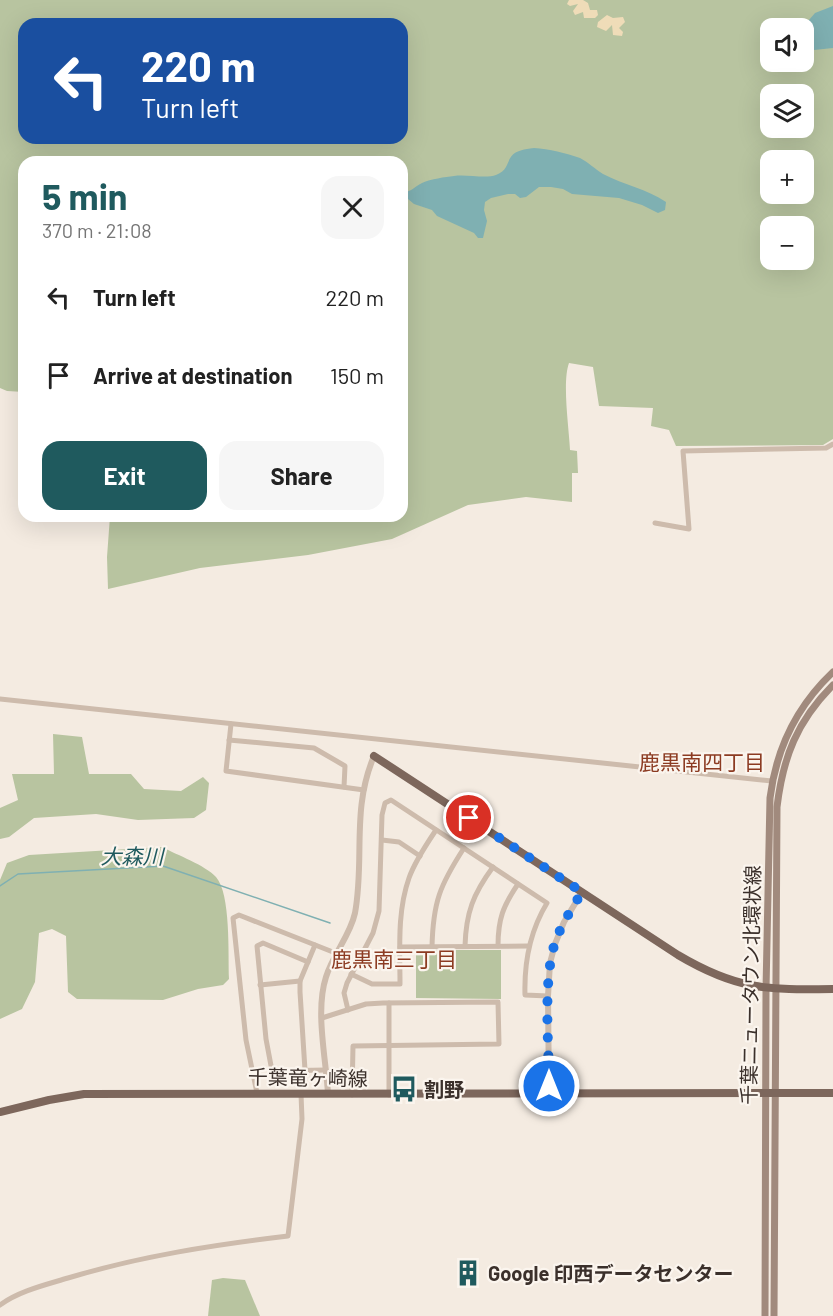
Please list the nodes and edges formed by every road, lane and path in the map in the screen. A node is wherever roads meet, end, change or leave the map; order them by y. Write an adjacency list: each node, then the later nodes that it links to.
1 (833, 444): 2 (street)
2 (655, 523)
3 (833, 672): 9 (main road, 千葉ニュータウン北環状線)
4 (833, 685): 32 (main road, 千葉ニュータウン北環状線)
5 (0, 699): 6 (street)
6 (231, 724): 7 (street); 9 (street)
7 (229, 740): 10 (street); 10 (street)
8 (374, 756): 11 (street); 18 (main road)
9 (772, 780): 30 (main road, 千葉ニュータウン北環状線)
10 (344, 787): 11 (street)
11 (364, 790): 25 (street)
12 (436, 830): 13 (street); 14 (street); 15 (street)
13 (382, 840): 15 (street); 27 (street)
14 (464, 848): 16 (street); 24 (street)
15 (420, 856): 23 (street)
16 (493, 867): 17 (street); 20 (street)
17 (518, 884): 21 (street); 22 (street)
18 (582, 892): 30 (main road); 33 (street)
19 (315, 945): 25 (street); 26 (street); 40 (street)
20 (465, 946): 21 (street); 24 (street)
21 (498, 946): 22 (street)
22 (529, 946): 33 (street)
23 (400, 947): 24 (street); 27 (street)
24 (432, 947)
25 (338, 954): 36 (street)
26 (308, 962): 28 (street); 29 (street)
27 (351, 974): 35 (street)
28 (300, 981): 29 (street); 38 (street)
29 (260, 986): 38 (street)
30 (766, 989): 32 (main road); 41 (main road, 千葉ニュータウン北環状線)
31 (833, 989): 32 (main road)
32 (775, 990): 42 (main road, 千葉ニュータウン北環状線)
33 (548, 996): 46 (street)
34 (389, 1003): 35 (street); 37 (street); 37 (street)
35 (348, 1010): 36 (street)
36 (322, 1018): 39 (street)
37 (389, 1045): 47 (street); 48 (street)
38 (305, 1070): 39 (street)
39 (326, 1070): 45 (street)
40 (257, 1093): 44 (main road, 千葉竜ヶ崎線); 49 (main road, 千葉竜ヶ崎線)
41 (765, 1093): 42 (main road, 千葉竜ヶ崎線); 46 (main road, 千葉竜ヶ崎線); 51 (main road, 千葉ニュータウン北環状線)
42 (774, 1093): 43 (main road, 千葉竜ヶ崎線); 52 (main road, 千葉ニュータウン北環状線)
43 (833, 1093)
44 (301, 1094): 45 (main road, 千葉竜ヶ崎線); 50 (street)
45 (328, 1094): 47 (main road, 千葉竜ヶ崎線)
46 (549, 1094): 48 (main road, 千葉竜ヶ崎線)
47 (352, 1095): 48 (main road, 千葉竜ヶ崎線)
48 (389, 1095)
49 (0, 1112)
50 (0, 1305)
51 (765, 1316)
52 (774, 1316)

